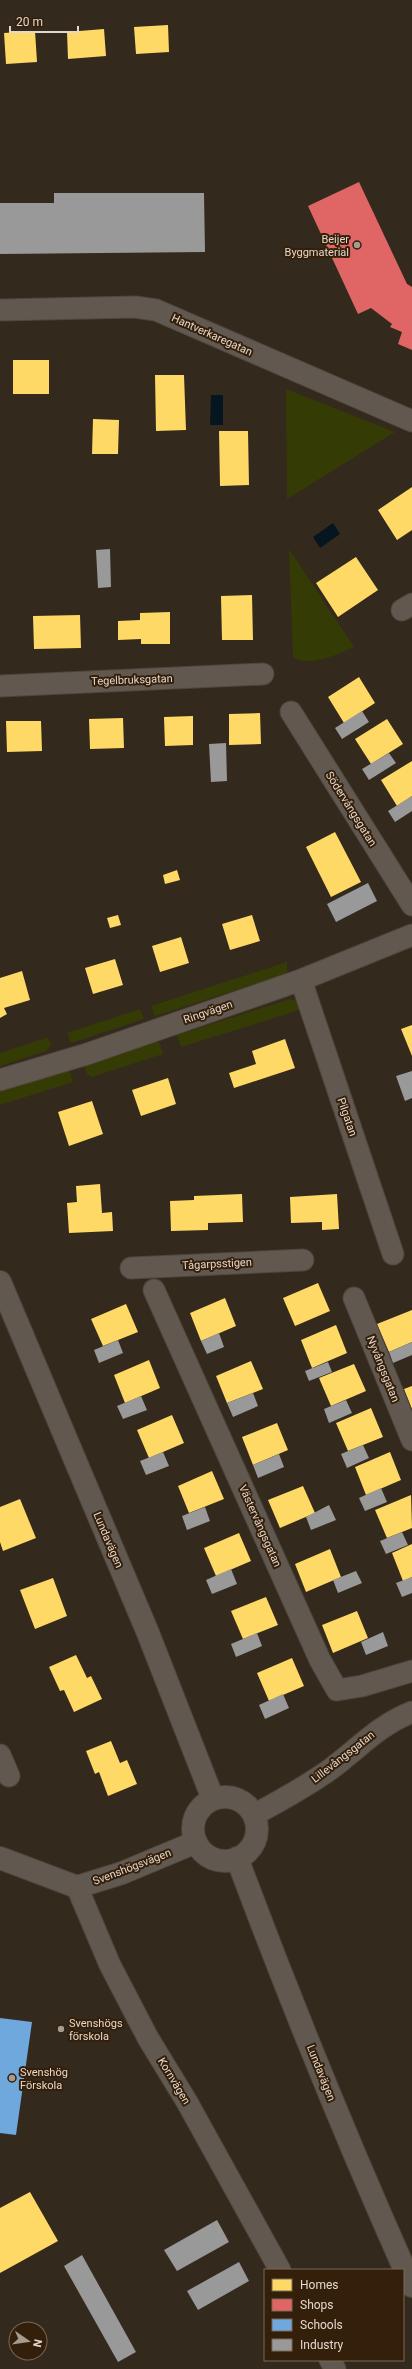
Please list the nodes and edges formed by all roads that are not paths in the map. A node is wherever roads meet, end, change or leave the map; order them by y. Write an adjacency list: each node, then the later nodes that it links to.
1 (0, 310): 2 (street, Hantverkaregatan)
2 (412, 421)
3 (263, 674): 4 (street, Tegelbruksgatan)
4 (0, 686)
5 (291, 712): 6 (street, Södervångsgatan)
6 (412, 905)
7 (412, 935): 8 (street, Ringvägen)
8 (301, 980): 9 (street, Ringvägen); 10 (street, Pilgatan)
9 (0, 1080)
10 (393, 1254)
11 (303, 1260): 12 (street, Tågarpsstigen)
12 (131, 1268)
13 (0, 1282): 21 (main road, Lundavägen)
14 (154, 1290): 17 (street, Västervångsgatan)
15 (354, 1298): 16 (street, Nyvångsgatan)
16 (412, 1440)
17 (412, 1671)
18 (412, 1712): 22 (street, Lillevångsgatan)
19 (0, 1755): 20 (street)
20 (9, 1776)
21 (213, 1799): 22 (main road); 23 (main road)
22 (254, 1815): 25 (main road)
23 (196, 1842): 25 (main road); 26 (main road, Svenshögsvägen)
24 (0, 1858): 26 (main road)
25 (237, 1858): 28 (main road, Lundavägen)
26 (77, 1887): 27 (street, Kornvägen)
27 (279, 2269)
28 (412, 2286)

